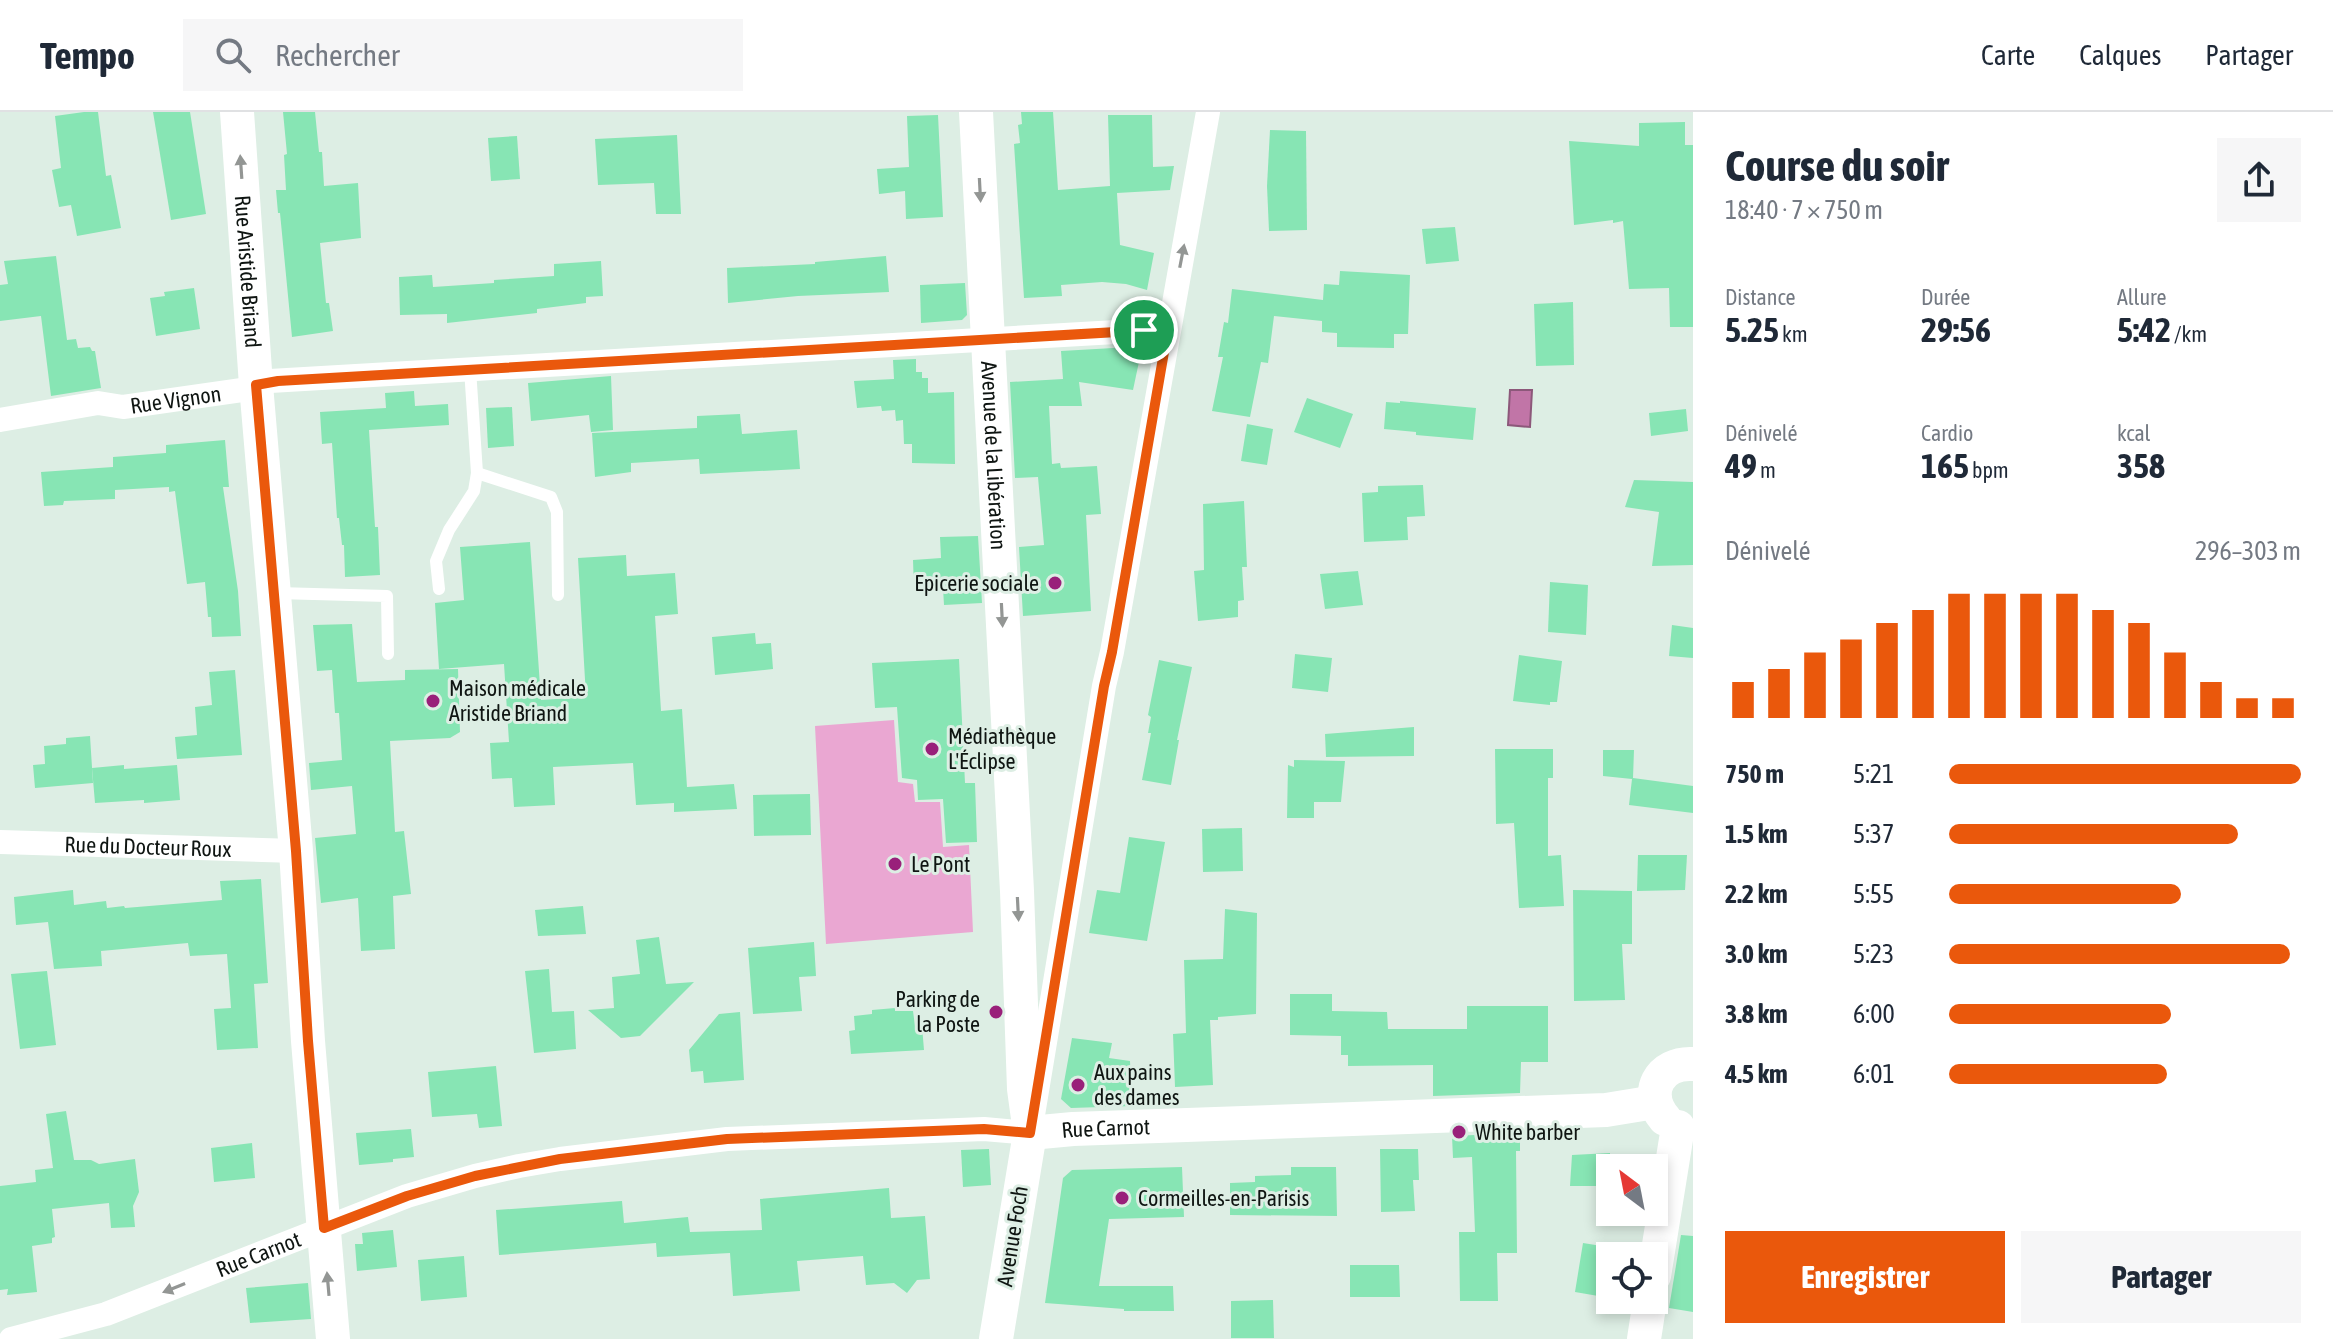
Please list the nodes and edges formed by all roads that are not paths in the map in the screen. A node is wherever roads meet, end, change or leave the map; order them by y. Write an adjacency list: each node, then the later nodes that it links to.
1 (237, 112): 7 (street, Rue Aristide Briand, one-way to 1)
2 (976, 112): 5 (street, Avenue de la Libération, one-way to 5)
3 (1208, 112): 4 (street, one-way to 3)
4 (1168, 329): 5 (street, Rue Vignon); 19 (street)
5 (988, 338): 6 (street, Rue Vignon); 19 (street, Avenue de la Libération, one-way to 19)
6 (470, 369): 7 (street, Rue Vignon); 9 (lane)
7 (256, 385): 8 (street, Rue Vignon); 11 (street, Rue Aristide Briand)
8 (0, 420)
9 (477, 473): 10 (lane); 12 (lane)
10 (439, 589)
11 (274, 593): 13 (lane); 15 (street, Rue Aristide Briand)
12 (558, 595)
13 (388, 654)
14 (0, 842): 15 (street, Rue du Docteur Roux)
15 (296, 851): 20 (street, Rue Aristide Briand)
16 (1692, 1060): 17 (street)
17 (1655, 1102): 18 (street); 19 (street, Rue Carnot)
18 (1686, 1127): 21 (street)
19 (1030, 1133): 20 (street, Rue Carnot); 27 (street, Avenue Foch)
20 (324, 1228): 22 (street, Rue Carnot, one-way to 22); 26 (street, Rue Aristide Briand, one-way to 20)
21 (1661, 1242)
22 (106, 1314): 24 (street, Rue Carnot); 25 (street)
23 (1648, 1314): 28 (street)
24 (11, 1339)
25 (109, 1339)
26 (333, 1339)
27 (996, 1339)
28 (1644, 1339)

